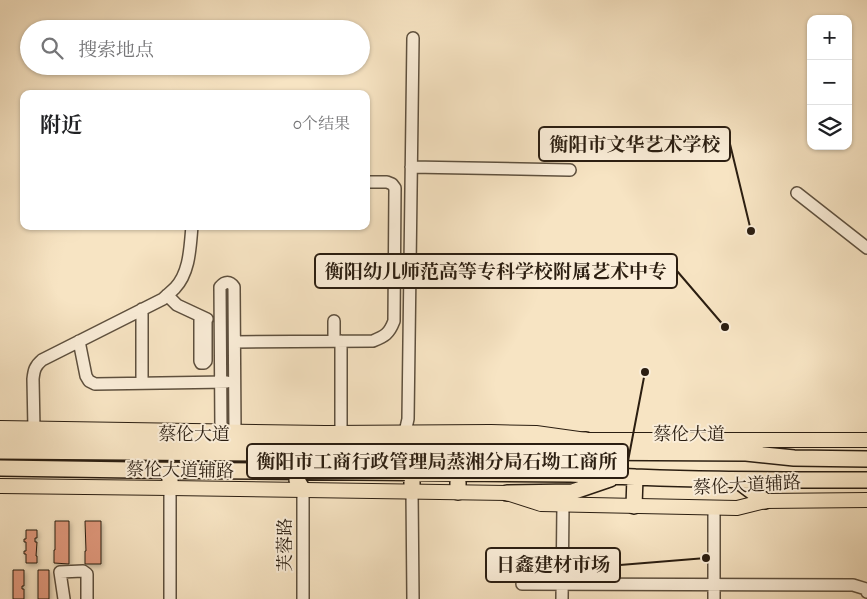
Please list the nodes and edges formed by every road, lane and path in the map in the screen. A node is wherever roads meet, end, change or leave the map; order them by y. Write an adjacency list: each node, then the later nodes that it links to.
1 (413, 38): 2 (street)
2 (411, 167): 3 (street); 26 (street)
3 (570, 170)
4 (370, 182): 14 (street)
5 (797, 193): 7 (street)
6 (192, 230): 8 (street)
7 (867, 248)
8 (167, 295): 9 (street); 12 (street)
9 (142, 309): 13 (street); 18 (street)
10 (334, 321): 14 (street)
11 (234, 325): 12 (street); 12 (street); 15 (street)
12 (220, 326): 16 (street)
13 (79, 341): 18 (street); 20 (street)
14 (337, 341): 15 (street); 22 (street)
15 (235, 342): 17 (street)
16 (221, 382): 17 (street); 18 (street); 23 (street)
17 (235, 382): 21 (street)
18 (142, 384)
19 (0, 428): 20 (main road)
20 (34, 429): 23 (main road)
21 (235, 432): 22 (main road); 23 (main road)
22 (342, 433): 26 (main road)
23 (218, 434): 25 (highway); 26 (highway)
24 (536, 434): 27 (main road); 28 (main road); 30 (highway)
25 (0, 437)
26 (406, 437): 27 (highway)
27 (491, 438): 30 (highway)
28 (586, 440): 29 (main road); 30 (highway)
29 (867, 440)
30 (557, 448): 32 (highway, 蔡伦大道); 33 (highway, 蔡伦大道)
31 (867, 449): 33 (highway)
32 (0, 452)
33 (746, 453): 34 (highway, 蔡伦大道)
34 (867, 459)
35 (0, 468): 36 (highway, 蔡伦大道)
36 (616, 477): 37 (highway, 蔡伦大道); 45 (highway); 47 (highway)
37 (635, 477): 39 (highway, 蔡伦大道); 51 (highway)
38 (0, 478): 41 (highway)
39 (737, 480): 40 (highway, 蔡伦大道); 46 (highway); 49 (highway)
40 (867, 480)
41 (170, 484): 42 (highway); 43 (main road, 蔡伦大道辅路); 59 (street)
42 (306, 485): 44 (highway); 60 (street, 芙蓉路); 61 (street, 芙蓉路)
43 (0, 486)
44 (412, 487): 45 (highway); 62 (street)
45 (458, 487): 47 (main road, 蔡伦大道辅路)
46 (867, 489)
47 (507, 494): 50 (main road, 蔡伦大道辅路)
48 (867, 500): 49 (main road, 蔡伦大道辅路)
49 (765, 501): 52 (main road, 蔡伦大道辅路)
50 (567, 505): 51 (main road, 蔡伦大道辅路); 54 (street)
51 (634, 506): 52 (main road, 蔡伦大道辅路)
52 (714, 508): 55 (street)
53 (522, 584): 54 (street)
54 (566, 584): 55 (street); 63 (street); 64 (street)
55 (714, 585): 56 (street); 65 (street)
56 (867, 592)
57 (64, 599): 58 (street)
58 (87, 599)
59 (170, 599)
60 (303, 599)
61 (309, 599)
62 (413, 599)
63 (562, 599)
64 (570, 599)
65 (714, 599)

